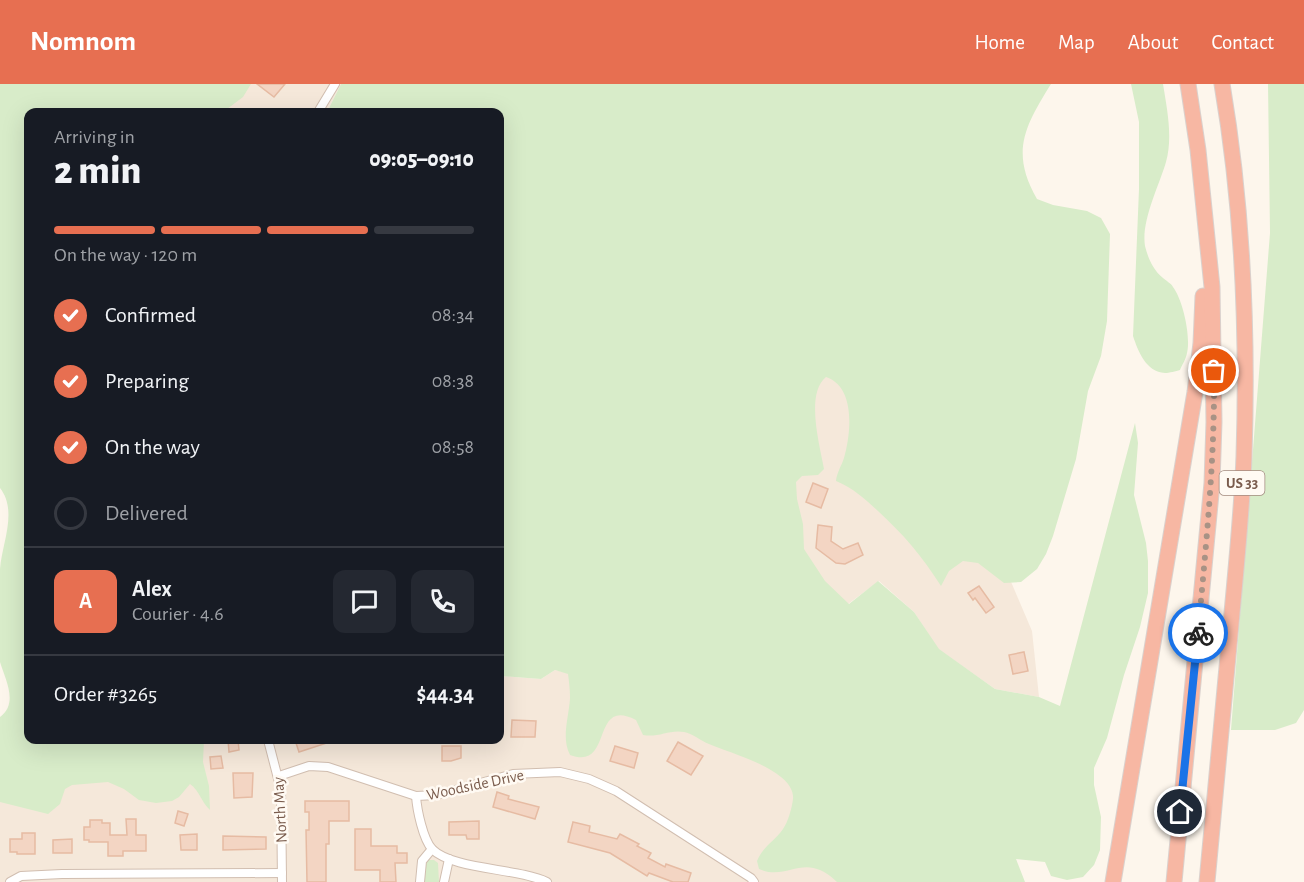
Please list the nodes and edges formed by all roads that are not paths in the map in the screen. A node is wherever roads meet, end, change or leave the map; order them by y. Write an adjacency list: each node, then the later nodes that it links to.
1 (335, 84): 4 (street)
2 (1188, 84): 5 (highway, US 33)
3 (1222, 84): 20 (highway, US 33)
4 (320, 108)
5 (1207, 236): 18 (highway); 19 (highway, US 33)
6 (269, 744): 7 (street, North May)
7 (279, 776): 8 (street, Woodside Drive); 11 (street, North May)
8 (416, 796): 9 (street); 17 (street, Woodside Drive)
9 (432, 849): 10 (street); 14 (street)
10 (449, 859): 15 (street); 16 (street)
11 (282, 877): 12 (street)
12 (142, 878): 13 (street)
13 (11, 882)
14 (420, 882)
15 (444, 882)
16 (547, 882)
17 (754, 882)
18 (1113, 882)
19 (1174, 882)
20 (1207, 882)

